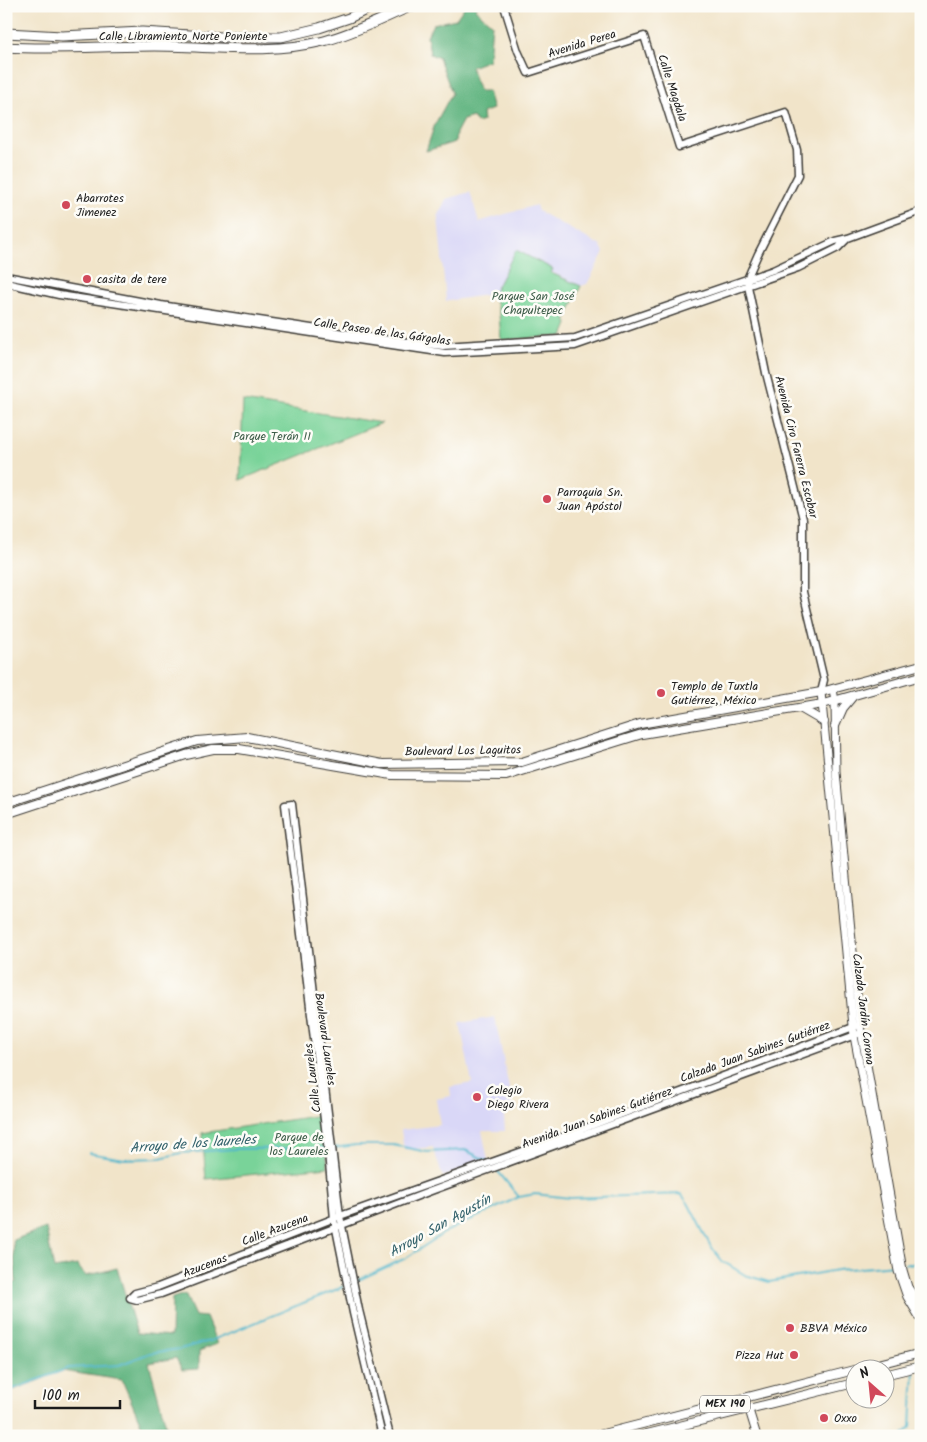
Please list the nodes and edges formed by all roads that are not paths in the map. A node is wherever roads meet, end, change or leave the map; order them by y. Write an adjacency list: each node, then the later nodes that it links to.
1 (374, 6): 4 (highway, Calle Libramiento Norte Poniente)
2 (412, 6): 6 (highway, Calle Libramiento Norte Poniente)
3 (504, 6): 5 (street, Avenida Perea)
4 (6, 34)
5 (644, 36): 10 (street, Calle Magdala)
6 (6, 47)
7 (921, 211): 8 (street)
8 (848, 238): 10 (street); 10 (street)
9 (6, 276): 10 (street, Calle Paseo de las Gárgolas)
10 (748, 282): 11 (street, Calle Paseo de las Gárgolas); 14 (street, Avenida Ciro Farerra Escobar)
11 (6, 283)
12 (921, 665): 15 (main road, Boulevard Los Laguitos)
13 (921, 676): 17 (main road, Boulevard Los Laguitos)
14 (824, 680): 15 (street); 16 (street, Avenida Ciro Farerra Escobar)
15 (833, 689): 16 (main road, Boulevard Los Laguitos); 18 (main road, Calzada Jardín Corona)
16 (821, 692): 19 (main road, Calzada Jardín Corona); 23 (main road, Boulevard Los Laguitos)
17 (855, 695): 18 (main road, Boulevard Los Laguitos); 22 (main road)
18 (835, 701): 19 (main road, Boulevard Los Laguitos); 22 (main road, Calzada Jardín Corona)
19 (823, 704): 20 (main road, Boulevard Los Laguitos); 21 (main road, Calzada Jardín Corona)
20 (800, 708): 21 (main road); 24 (main road, Boulevard Los Laguitos)
21 (824, 722): 29 (main road, Calzada Jardín Corona)
22 (835, 726): 28 (main road, Calzada Jardín Corona)
23 (307, 748): 24 (main road); 25 (main road, Boulevard Los Laguitos)
24 (300, 759): 27 (main road, Boulevard Los Laguitos)
25 (6, 803)
26 (288, 804): 34 (street, Boulevard Laureles)
27 (6, 814)
28 (845, 871): 29 (main road); 30 (main road, Calzada Jardín Corona)
29 (837, 872): 30 (main road, Calzada Jardín Corona)
30 (855, 1029): 31 (street, Calzada Juan Sabines Gutiérrez); 36 (main road, Calzada Jardín Corona); 36 (main road, Calzada Jardín Corona)
31 (528, 1152): 32 (street, Calzada Juan Sabines Gutiérrez); 33 (street, Avenida Juan Sabines Gutiérrez)
32 (458, 1173): 33 (street); 34 (street, Calle Azucena)
33 (462, 1181): 35 (street, Avenida Juan Sabines Gutiérrez)
34 (337, 1218): 35 (street, Boulevard Laureles); 39 (street, Calle Azucena)
35 (338, 1228): 38 (street, Boulevard Laureles); 39 (street, Azucenas)
36 (898, 1259): 37 (main road, Calzada Jardín Corona)
37 (900, 1270): 40 (main road, Calzada Jardín Corona); 41 (main road, Calzada Jardín Corona)
38 (352, 1292): 52 (street); 53 (street)
39 (161, 1294)
40 (921, 1308)
41 (921, 1320)
42 (921, 1352): 43 (main road, MEX 190)
43 (892, 1360)
44 (921, 1366): 46 (main road)
45 (844, 1373): 48 (main road, MEX 190)
46 (894, 1373)
47 (844, 1386): 50 (main road, MEX 190)
48 (763, 1394): 49 (main road, MEX 190); 50 (main road)
49 (729, 1403): 50 (main road); 54 (main road, MEX 190)
50 (749, 1410): 51 (main road, MEX 190); 57 (main road)
51 (680, 1426): 55 (main road, MEX 190); 56 (main road)
52 (382, 1436)
53 (390, 1436)
54 (595, 1436)
55 (639, 1436)
56 (684, 1436)
57 (757, 1436)

